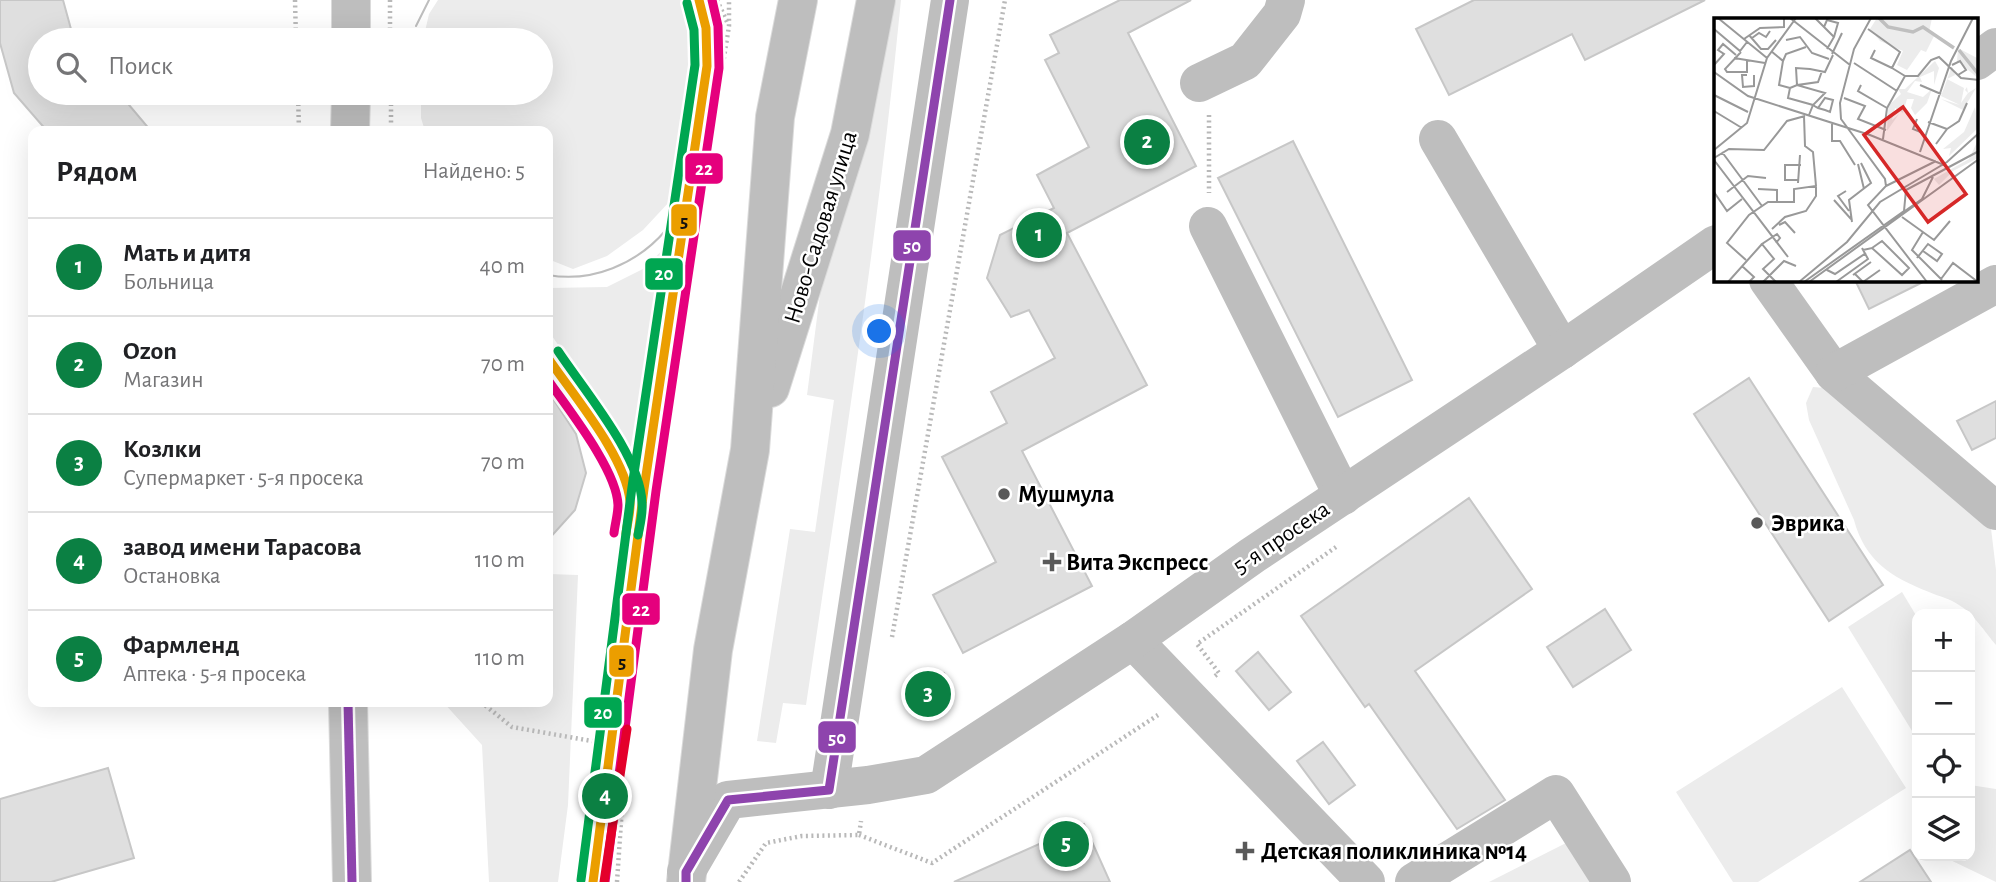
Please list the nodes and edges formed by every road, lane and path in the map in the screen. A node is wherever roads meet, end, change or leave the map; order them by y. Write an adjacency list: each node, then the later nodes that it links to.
1 (295, 0): 11 (path)
2 (351, 0): 12 (street)
3 (390, 0): 13 (path)
4 (717, 0): 10 (path)
5 (729, 0): 10 (path)
6 (798, 0): 30 (street, Ново-Садовая улица)
7 (950, 0): 39 (street)
8 (1286, 0): 16 (street)
9 (875, 6): 30 (street, Ново-Садовая улица)
10 (729, 26): 38 (path)
11 (296, 28)
12 (351, 28)
13 (390, 28)
14 (1996, 47): 15 (street)
15 (1979, 60)
16 (1199, 83): 24 (path)
17 (298, 105): 20 (path)
18 (351, 105): 21 (street)
19 (391, 105): 22 (path)
20 (299, 126)
21 (350, 126)
22 (391, 126)
23 (1438, 139): 28 (street)
24 (1208, 226): 31 (street)
25 (1714, 245): 28 (street, 5-я просека)
26 (1770, 282): 29 (street)
27 (1996, 284): 29 (street)
28 (1563, 350): 31 (street, 5-я просека)
29 (1834, 373): 32 (street)
30 (750, 450): 41 (street, Ново-Садовая улица)
31 (1343, 496): 34 (street, 5-я просека)
32 (1996, 511)
33 (1340, 544): 35 (path)
34 (1133, 640): 35 (street); 39 (street, 5-я просека)
35 (1186, 696): 40 (path); 44 (street)
36 (348, 707): 42 (street)
37 (487, 707): 38 (path)
38 (626, 747): 43 (path)
39 (829, 790): 41 (street, 5-я просека)
40 (859, 835)
41 (686, 877)
42 (352, 882)
43 (617, 882)
44 (1366, 882)
45 (1414, 882): 46 (street)
46 (1612, 882)

